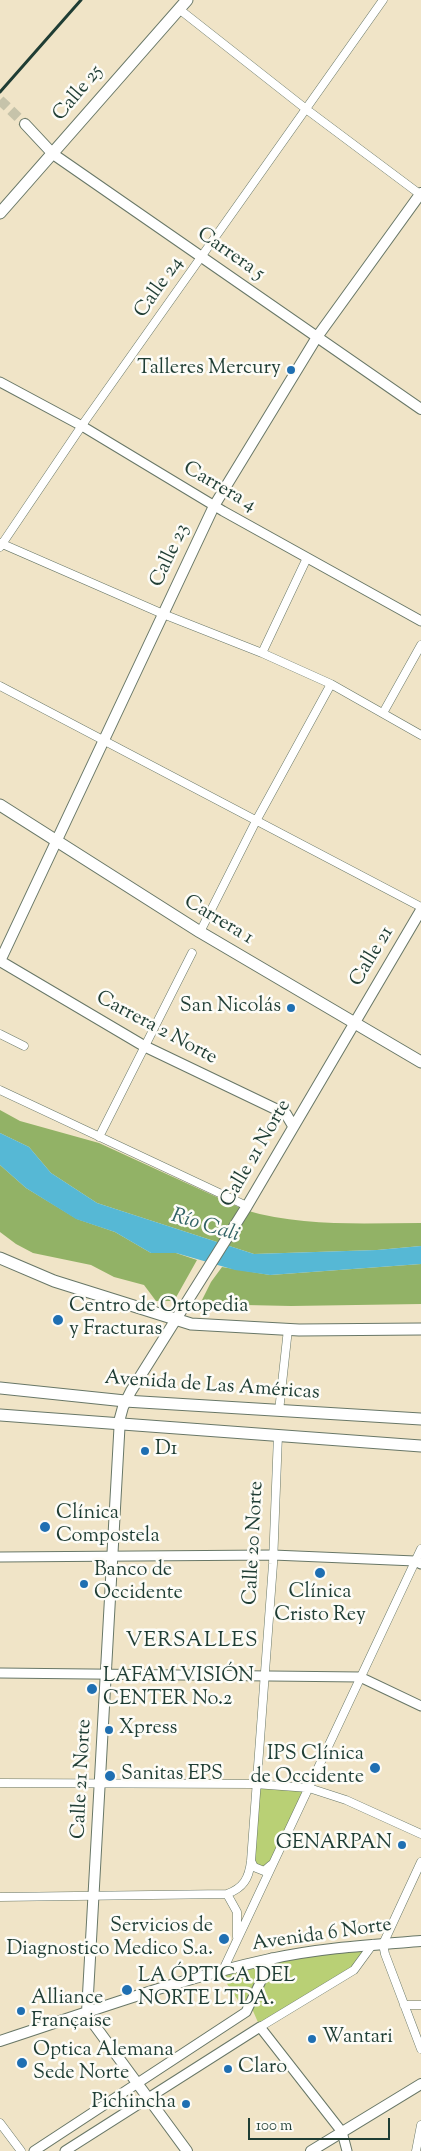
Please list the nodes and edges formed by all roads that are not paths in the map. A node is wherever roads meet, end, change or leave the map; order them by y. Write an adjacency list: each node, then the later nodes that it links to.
1 (382, 0): 3 (street, Calle 24)
2 (183, 4): 3 (street); 5 (main road, Calle 25)
3 (306, 109): 6 (street); 8 (street, Calle 24)
4 (25, 124): 5 (main road, Carrera 5)
5 (53, 154): 7 (main road, Calle 25); 8 (main road, Carrera 5)
6 (421, 194): 9 (main road, Calle 23)
7 (0, 212)
8 (202, 257): 9 (main road, Carrera 5); 12 (street, Calle 24)
9 (317, 337): 11 (main road, Carrera 5); 13 (main road, Calle 23)
10 (0, 382): 12 (street, Carrera 4)
11 (421, 409)
12 (82, 426): 13 (street, Carrera 4); 14 (street, Calle 24)
13 (214, 506): 15 (street, Carrera 4); 16 (main road, Calle 23)
14 (1, 545): 16 (street)
15 (307, 558): 17 (street, Carrera 4); 19 (street)
16 (163, 614): 19 (street); 24 (main road, Calle 23)
17 (421, 621)
18 (421, 645): 22 (street)
19 (262, 653): 20 (street)
20 (330, 684): 22 (street); 26 (street)
21 (0, 686): 24 (street)
22 (383, 713): 23 (street)
23 (421, 735)
24 (103, 742): 26 (street); 27 (main road, Calle 23)
25 (0, 805): 27 (main road, Carrera 1)
26 (256, 821): 28 (street); 29 (street)
27 (57, 842): 29 (main road, Carrera 1); 31 (main road, Calle 23)
28 (421, 908): 32 (main road, Calle 21)
29 (200, 932): 32 (main road, Carrera 1)
30 (192, 953): 35 (street)
31 (0, 961): 35 (main road, Carrera 2 Norte)
32 (355, 1022): 36 (main road, Carrera 1); 38 (main road, Calle 21 Norte)
33 (0, 1034): 34 (street)
34 (24, 1046)
35 (144, 1046): 39 (main road, Carrera 2 Norte); 41 (street)
36 (421, 1062)
37 (0, 1090): 41 (street)
38 (304, 1109): 39 (main road); 40 (main road, Calle 21 Norte)
39 (286, 1114): 40 (main road)
40 (293, 1126): 42 (main road, Calle 21 Norte)
41 (99, 1137): 42 (street)
42 (247, 1206): 44 (main road, Calle 21 Norte)
43 (0, 1258): 44 (main road)
44 (176, 1320): 45 (main road); 48 (main road, Calle 21 Norte)
45 (288, 1329): 46 (main road); 49 (street)
46 (421, 1329)
47 (0, 1388): 48 (main road, Avenida de Las Américas)
48 (125, 1401): 49 (main road, Avenida de Las Américas); 52 (main road, Calle 21 Norte)
49 (279, 1411): 51 (main road, Avenida de Las Américas)
50 (0, 1415): 52 (main road)
51 (421, 1419)
52 (120, 1425): 53 (main road); 58 (main road, Calle 21 Norte)
53 (278, 1435): 54 (main road); 56 (street, Calle 20 Norte)
54 (421, 1446)
55 (421, 1549): 59 (street)
56 (273, 1555): 58 (street); 59 (street); 62 (street, Calle 20 Norte)
57 (0, 1557): 58 (street)
58 (113, 1557): 61 (main road, Calle 21 Norte)
59 (418, 1563): 63 (street)
60 (0, 1673): 61 (street)
61 (107, 1674): 62 (street); 67 (main road, Calle 21 Norte)
62 (264, 1675): 63 (street); 66 (street, Calle 20 Norte)
63 (360, 1677): 64 (street); 68 (street)
64 (421, 1706)
65 (0, 1783): 67 (street)
66 (255, 1784): 67 (street); 68 (street); 70 (street, Calle 20 Norte)
67 (100, 1785): 74 (main road, Calle 21 Norte)
68 (309, 1788): 69 (street); 71 (street)
69 (421, 1834)
70 (251, 1861): 71 (street); 73 (street, Calle 20 Norte)
71 (274, 1861): 76 (street)
72 (421, 1862): 78 (street)
73 (227, 1894): 74 (street); 76 (street)
74 (94, 1895): 75 (street); 83 (main road, Calle 21 Norte)
75 (0, 1898)
76 (237, 1940): 80 (street)
77 (421, 1941): 78 (main road, Avenida 6 Norte)
78 (378, 1944): 79 (main road, Avenida 6 Norte); 81 (street); 84 (street)
79 (272, 1958): 80 (main road, Avenida 6 Norte); 87 (street)
80 (223, 1970): 83 (main road, Avenida 6 Norte)
81 (404, 2004): 82 (street); 86 (street)
82 (421, 2005)
83 (87, 2012): 85 (main road, Avenida 6 Norte); 87 (main road)
84 (260, 2027): 89 (street); 92 (street)
85 (0, 2041)
86 (421, 2049)
87 (137, 2084): 89 (main road); 94 (street)
88 (421, 2084): 92 (main road)
89 (148, 2099): 95 (street); 96 (main road)
90 (0, 2123): 93 (street)
91 (421, 2125): 99 (street)
92 (342, 2132): 97 (main road); 98 (street)
93 (21, 2151)
94 (34, 2151)
95 (65, 2151)
96 (187, 2151)
97 (311, 2151)
98 (346, 2151)
99 (416, 2151)

